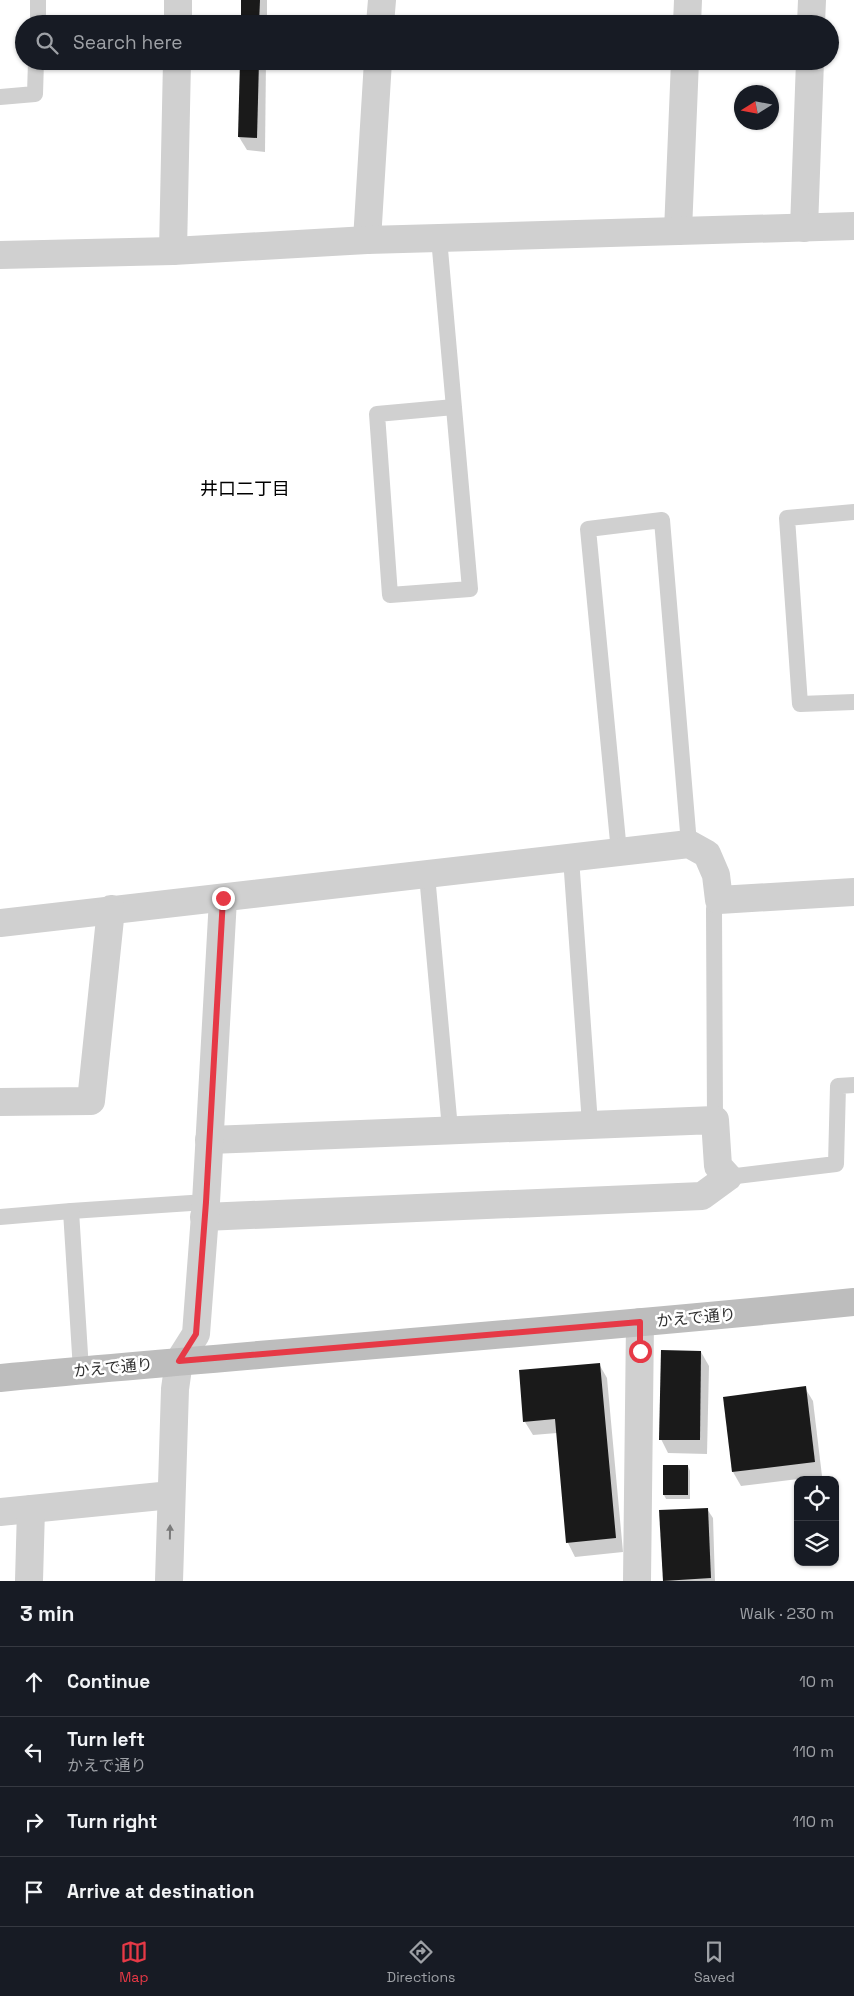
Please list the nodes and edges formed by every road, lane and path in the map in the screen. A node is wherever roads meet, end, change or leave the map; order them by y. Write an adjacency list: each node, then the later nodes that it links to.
1 (38, 0): 6 (lane)
2 (178, 0): 7 (street)
3 (382, 0): 8 (street)
4 (688, 0): 9 (street)
5 (812, 0): 10 (street)
6 (38, 15)
7 (178, 15)
8 (381, 15)
9 (687, 15)
10 (811, 15)
11 (36, 70): 16 (lane)
12 (177, 70): 22 (street)
13 (377, 70): 21 (street)
14 (685, 70): 19 (street)
15 (810, 70): 18 (street)
16 (0, 97)
17 (854, 226): 18 (street)
18 (804, 228): 19 (street)
19 (678, 231): 20 (street)
20 (439, 238): 21 (street); 24 (lane)
21 (367, 240): 22 (street)
22 (173, 251): 23 (street)
23 (0, 255)
24 (454, 407): 24 (lane)
25 (854, 512): 26 (lane)
26 (854, 702)
27 (689, 844): 28 (street); 28 (lane); 33 (street)
28 (619, 852): 29 (street)
29 (571, 858): 30 (street); 39 (lane)
30 (427, 874): 32 (street); 40 (lane)
31 (854, 892): 33 (street)
32 (223, 898): 34 (street); 41 (street)
33 (719, 900): 38 (lane)
34 (111, 909): 35 (street); 37 (street)
35 (0, 923)
36 (854, 1085): 42 (lane)
37 (0, 1102)
38 (716, 1120): 39 (street); 42 (street)
39 (590, 1124): 40 (street)
40 (450, 1129): 41 (street)
41 (209, 1140): 43 (street)
42 (728, 1177): 43 (street)
43 (205, 1210): 44 (lane); 48 (street)
44 (71, 1211): 45 (lane); 49 (lane)
45 (0, 1217)
46 (854, 1302): 47 (street, かえで通り)
47 (640, 1322): 48 (street, かえで通り); 56 (street)
48 (179, 1361): 49 (street, かえで通り); 51 (street)
49 (81, 1370): 50 (street, かえで通り)
50 (0, 1378)
51 (171, 1495): 52 (street); 55 (street, one-way to 51)
52 (31, 1509): 53 (street); 54 (street)
53 (0, 1512)
54 (29, 1581)
55 (169, 1581)
56 (637, 1581)

